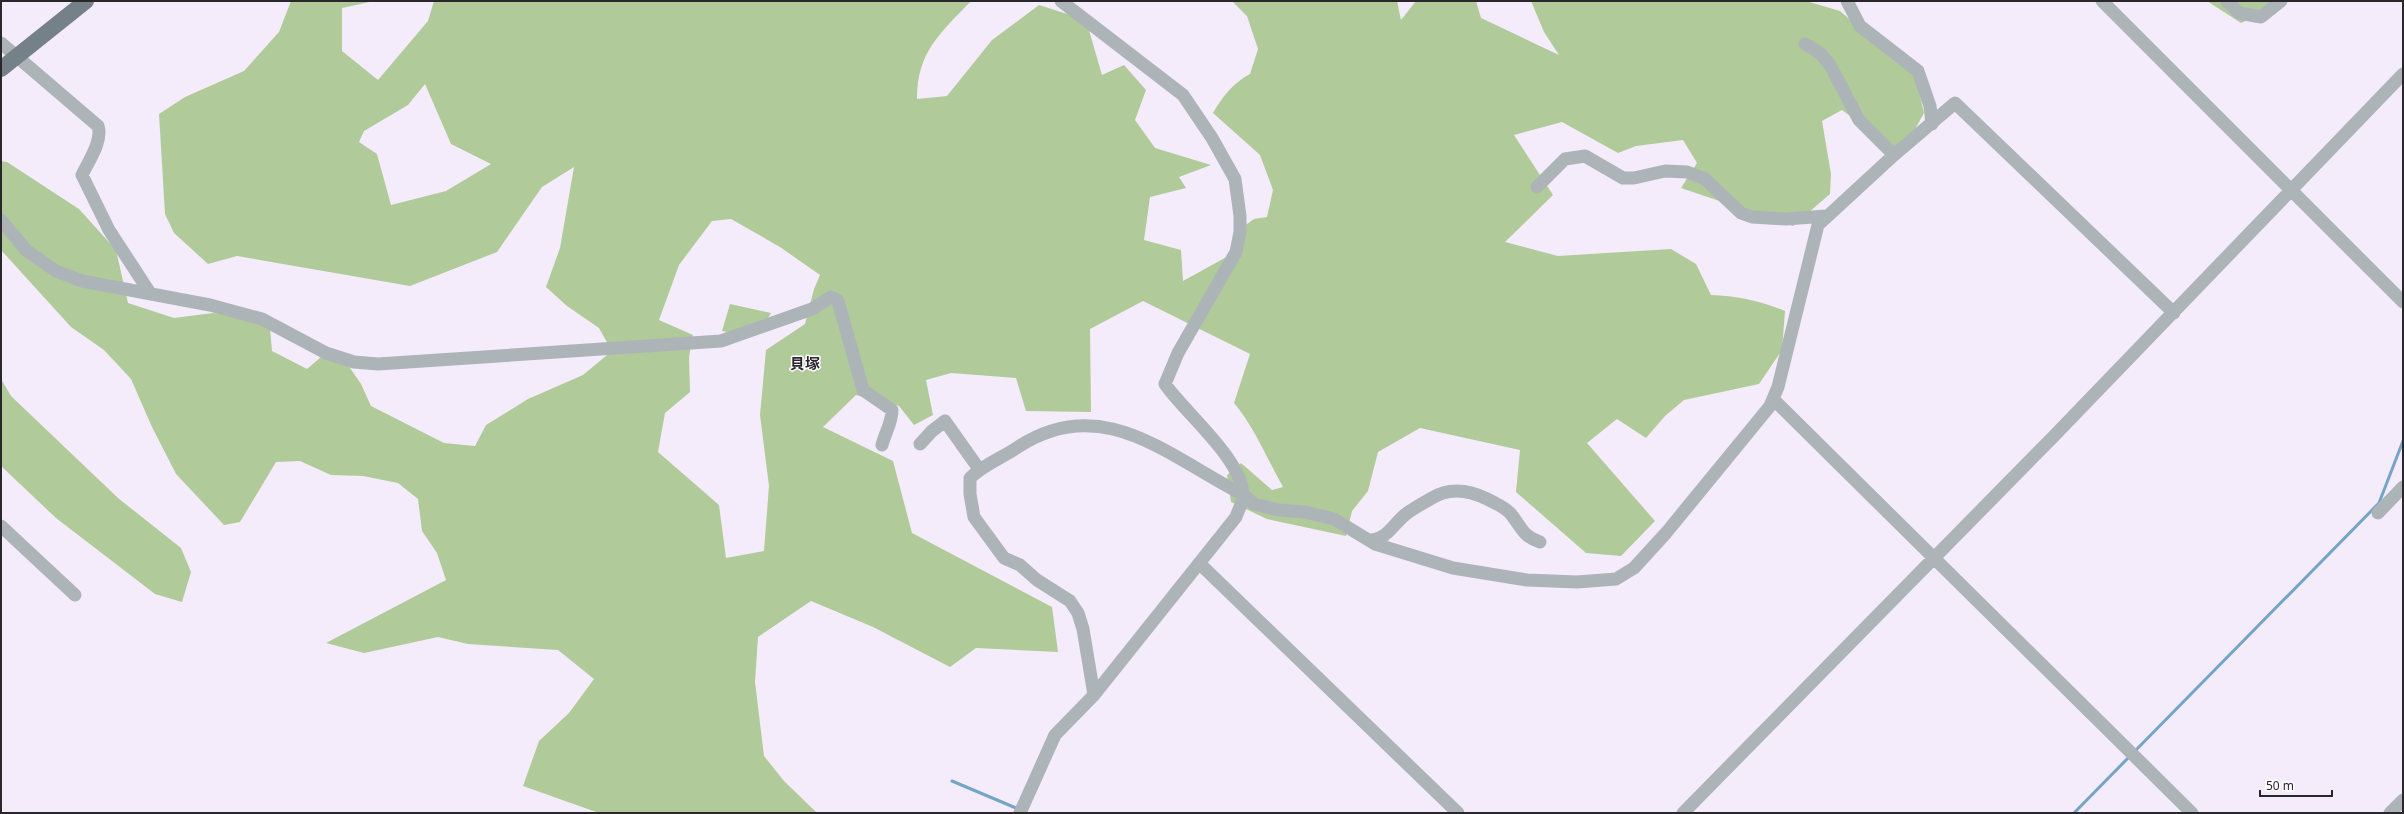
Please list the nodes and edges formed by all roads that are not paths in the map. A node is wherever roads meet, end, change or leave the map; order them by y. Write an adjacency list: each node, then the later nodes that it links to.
1 (86, 1): 9 (main road)
2 (1061, 1): 26 (street)
3 (1847, 1): 12 (street)
4 (2102, 1): 15 (street)
5 (2227, 1): 6 (street)
6 (2280, 1)
7 (1, 43): 9 (street)
8 (1805, 44): 13 (street)
9 (17, 56): 10 (main road); 18 (street)
10 (1, 69)
11 (2403, 74): 15 (street)
12 (1932, 124): 13 (street); 20 (street)
13 (1894, 155): 16 (street)
14 (1537, 188): 16 (street)
15 (2292, 190): 19 (street); 20 (street)
16 (1826, 216): 21 (street)
17 (1, 220): 18 (street)
18 (150, 293): 23 (street)
19 (2403, 302)
20 (2174, 313): 31 (street)
21 (1773, 399): 29 (street); 31 (street)
22 (920, 444): 24 (street)
23 (882, 445)
24 (979, 469): 26 (street); 34 (street)
25 (2403, 487): 27 (street)
26 (1244, 495): 29 (street); 32 (street)
27 (2378, 513)
28 (1, 526): 33 (street)
29 (1370, 540): 30 (street)
30 (1540, 542)
31 (1934, 558): 38 (street); 39 (street)
32 (1199, 563): 34 (street); 37 (street)
33 (75, 595)
34 (1094, 694): 36 (street)
35 (2403, 800): 40 (street)
36 (1020, 813)
37 (1458, 813)
38 (1683, 813)
39 (2192, 813)
40 (2390, 813)

